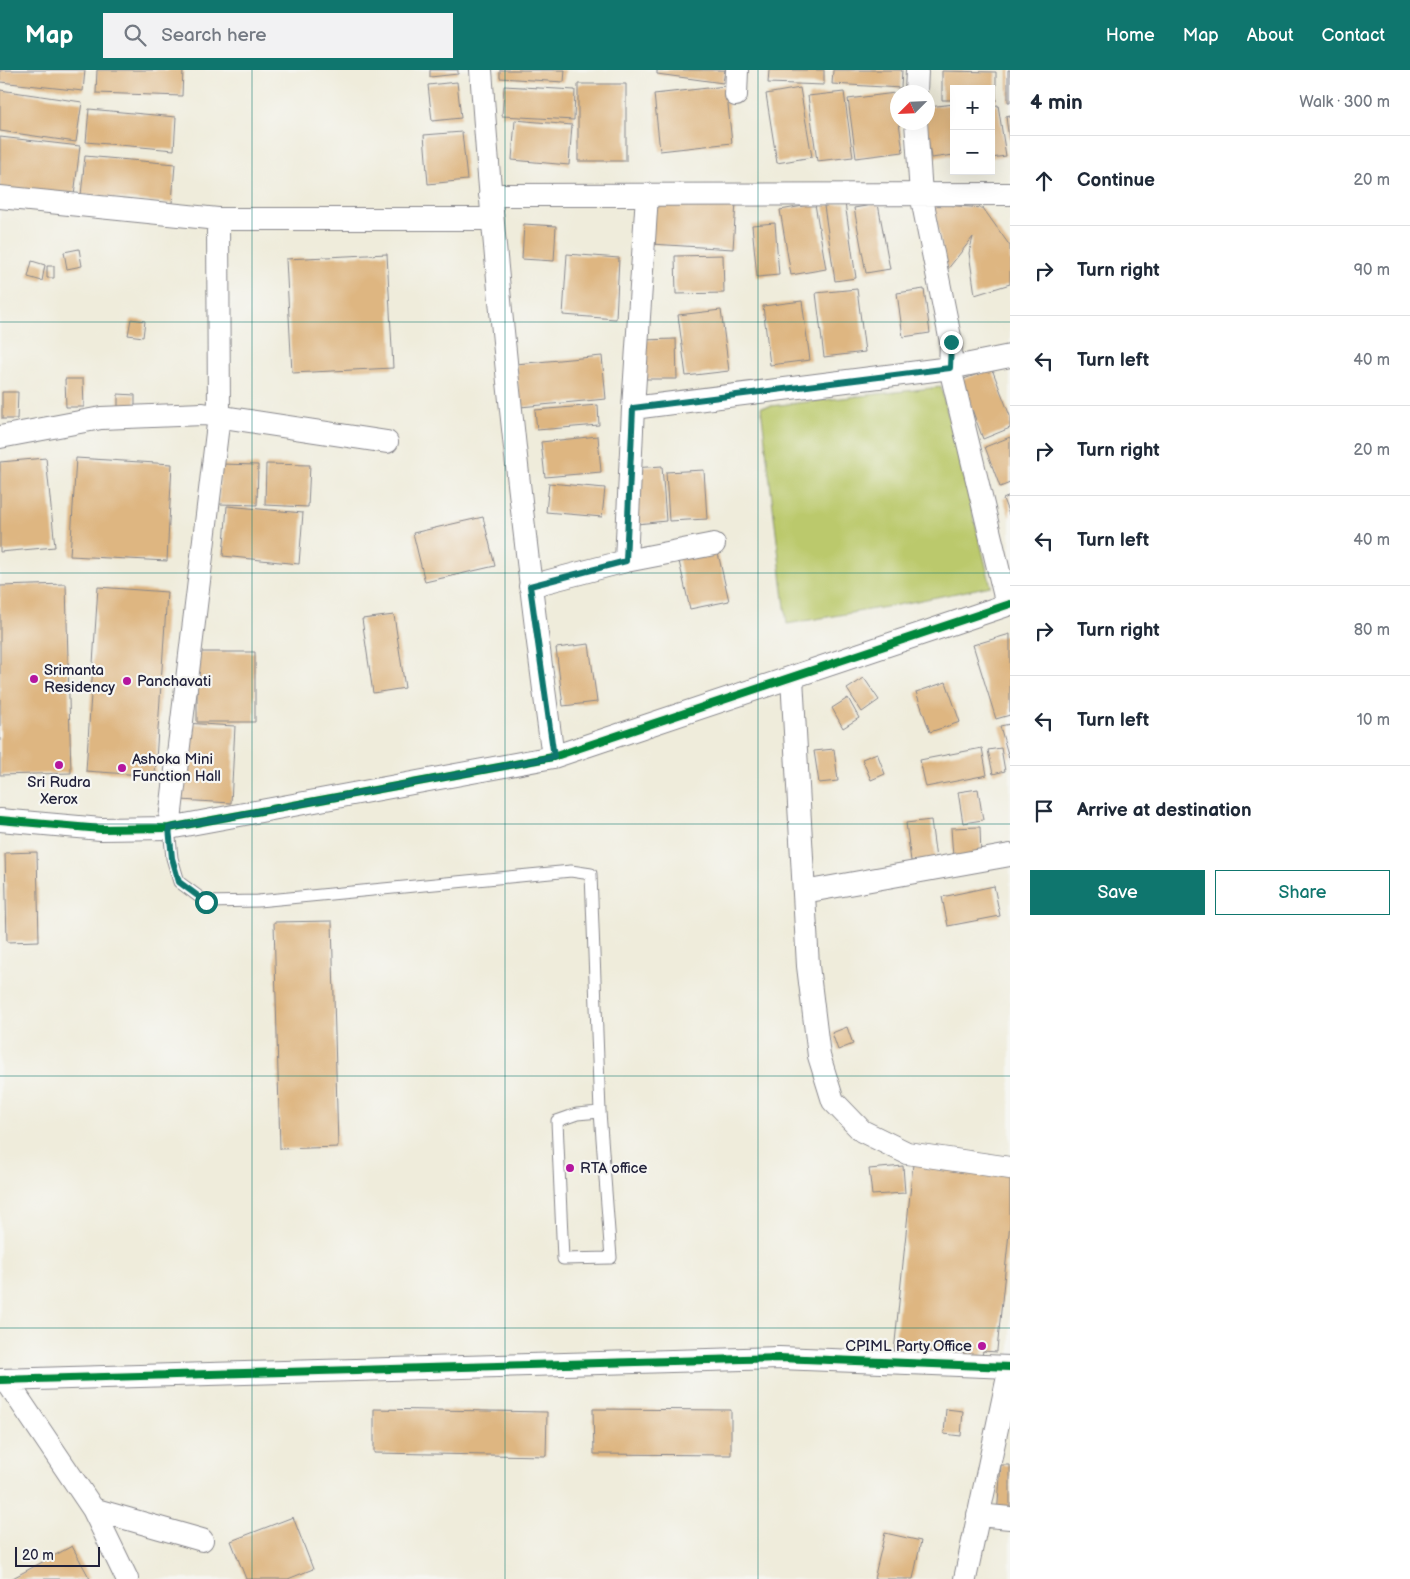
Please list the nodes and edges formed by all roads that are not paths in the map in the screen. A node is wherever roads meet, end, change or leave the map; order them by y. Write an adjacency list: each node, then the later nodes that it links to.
1 (481, 70): 9 (street)
2 (737, 70): 5 (street)
3 (917, 70): 4 (street)
4 (916, 85)
5 (736, 95)
6 (917, 130): 7 (street)
7 (921, 194): 8 (street); 10 (street); 15 (street)
8 (1010, 194)
9 (490, 195): 10 (street); 13 (street)
10 (647, 195): 16 (street)
11 (0, 197): 12 (street)
12 (218, 219): 13 (street); 17 (street)
13 (492, 219): 22 (street)
14 (1010, 356): 15 (street)
15 (950, 368): 16 (street); 23 (street)
16 (633, 408): 21 (street)
17 (219, 416): 18 (street); 19 (street); 27 (street)
18 (0, 437)
19 (387, 442)
20 (714, 544): 21 (street)
21 (626, 561): 22 (street)
22 (530, 586): 25 (street)
23 (1008, 605): 24 (street)
24 (792, 678): 25 (street); 29 (street)
25 (554, 757): 27 (street)
26 (0, 820): 27 (street)
27 (169, 828): 30 (lane)
28 (1010, 855): 29 (street)
29 (804, 892): 31 (street)
30 (600, 1112): 30 (lane)
31 (1010, 1168)
32 (1010, 1367): 33 (street); 35 (street)
33 (3, 1380): 34 (street)
34 (93, 1509): 37 (street); 38 (street)
35 (978, 1515): 36 (street); 39 (street)
36 (1010, 1518)
37 (202, 1540)
38 (127, 1579)
39 (965, 1579)

